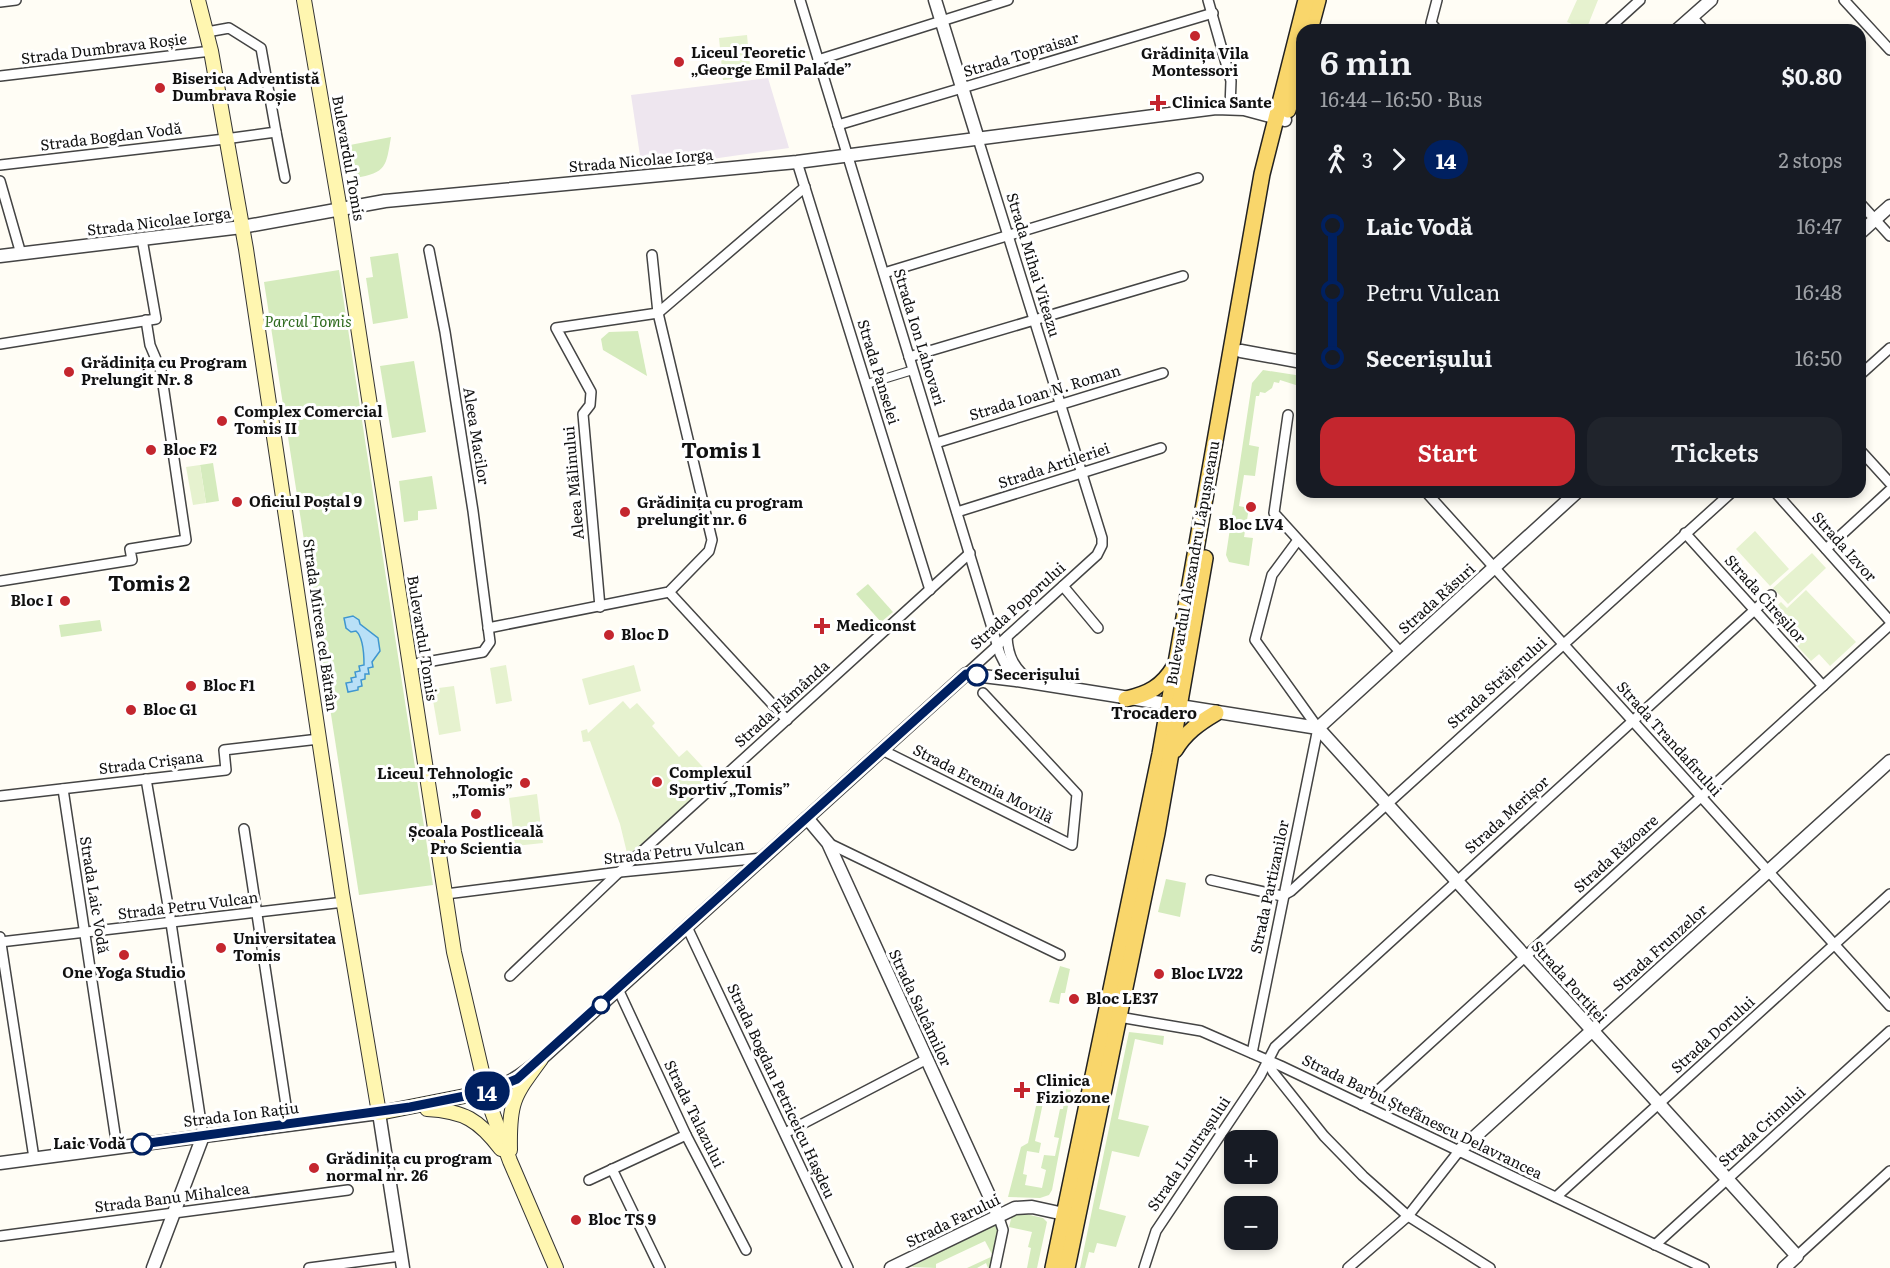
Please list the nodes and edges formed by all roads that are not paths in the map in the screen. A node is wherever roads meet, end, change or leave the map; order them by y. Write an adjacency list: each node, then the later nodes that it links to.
1 (16, 0): 14 (street)
2 (198, 0): 24 (main road, Strada Mircea cel Bătrân)
3 (304, 0): 47 (main road, Bulevardul Tomis)
4 (800, 0): 28 (street, Strada Ion Lahovari)
5 (935, 0): 17 (street, Strada Mihai Viteazu)
6 (1008, 0): 17 (street)
7 (1209, 0): 15 (street)
8 (1306, 0): 18 (main road, Bulevardul Alexandru Lăpușneanu)
9 (1318, 0): 19 (main road)
10 (1437, 0): 20 (street)
11 (1640, 0): 21 (street)
12 (1711, 0): 16 (street)
13 (1844, 0): 26 (street)
14 (0, 2)
15 (1213, 13): 31 (street, Strada Topraisar); 32 (street)
16 (1692, 17): 22 (street); 23 (street)
17 (942, 21): 28 (street); 31 (street, Strada Mihai Viteazu)
18 (1301, 24)
19 (1312, 24)
20 (1432, 24)
21 (1614, 24)
22 (1684, 24)
23 (1698, 24)
24 (207, 32): 27 (main road, Strada Mircea cel Bătrân); 35 (street)
25 (1296, 47): 33 (main road, Bulevardul Alexandru Lăpușneanu)
26 (1890, 50)
27 (211, 51): 30 (street, Strada Dumbrava Roșie); 36 (main road, Strada Mircea cel Bătrân)
28 (818, 60): 34 (street, Strada Ion Lahovari)
29 (1296, 75): 33 (main road, Bulevardul Alexandru Lăpușneanu)
30 (0, 76)
31 (963, 88): 34 (street, Strada Topraisar); 37 (street, Strada Mihai Viteazu)
32 (1230, 108): 33 (street, Strada Nicolae Iorga); 37 (street, Strada Nicolae Iorga)
33 (1281, 118): 65 (main road, Bulevardul Alexandru Lăpușneanu); 105 (main road, Bulevardul Alexandru Lăpușneanu)
34 (838, 125): 38 (street, Strada Ion Lahovari)
35 (276, 132): 36 (street, Strada Bogdan Vodă); 41 (street)
36 (225, 139): 40 (street, Strada Bogdan Vodă); 49 (main road, Strada Mircea cel Bătrân)
37 (978, 139): 38 (street, Strada Nicolae Iorga); 51 (street, Strada Mihai Viteazu)
38 (848, 155): 39 (street, Strada Nicolae Iorga); 58 (street, Strada Ion Lahovari)
39 (797, 162): 44 (street, Strada Panselei); 47 (street, Strada Nicolae Iorga)
40 (0, 165)
41 (285, 178)
42 (1198, 178): 51 (street)
43 (0, 181): 55 (street)
44 (805, 187): 60 (street); 71 (street, Strada Panselei)
45 (1890, 206): 48 (street)
46 (1866, 209): 48 (street)
47 (340, 210): 49 (street, Strada Nicolae Iorga); 106 (main road, Bulevardul Tomis)
48 (1875, 219): 50 (street); 52 (street)
49 (242, 227): 53 (street, Strada Nicolae Iorga); 118 (main road, Strada Mircea cel Bătrân)
50 (1866, 227)
51 (1008, 235): 58 (street); 62 (street, Strada Mihai Viteazu)
52 (1890, 236)
53 (142, 239): 55 (street, Strada Nicolae Iorga); 61 (street)
54 (429, 250): 99 (street, Aleea Macilor)
55 (21, 254): 57 (street, Strada Nicolae Iorga)
56 (652, 255): 60 (street)
57 (0, 256)
58 (884, 273): 66 (street, Strada Ion Lahovari)
59 (1182, 276): 62 (street)
60 (658, 312): 94 (street); 96 (street, Aleea Mălinului)
61 (151, 320): 63 (street); 91 (street)
62 (1035, 320): 66 (street); 72 (street, Strada Mihai Viteazu)
63 (0, 344)
64 (1890, 348): 69 (street)
65 (1241, 351): 67 (street); 113 (main road, Bulevardul Alexandru Lăpușneanu)
66 (909, 357): 68 (street, Strada Ion Lahovari)
67 (1296, 361)
68 (913, 370): 71 (street); 74 (street, Strada Ion Lahovari)
69 (1866, 370)
70 (1163, 373): 72 (street, Strada Ioan N. Roman)
71 (867, 384): 93 (street, Strada Panselei)
72 (1060, 403): 74 (street, Strada Ioan N. Roman); 77 (street, Strada Mihai Viteazu)
73 (1288, 415): 87 (street)
74 (936, 443): 84 (street, Strada Ion Lahovari)
75 (1161, 448): 77 (street, Strada Artileriei)
76 (1866, 457): 78 (street)
77 (1082, 473): 84 (street, Strada Artileriei); 86 (street, Strada Mihai Viteazu)
78 (1890, 483)
79 (1890, 490): 88 (street)
80 (1431, 498): 90 (street, Strada Trandafirului)
81 (1570, 498): 90 (street, Strada Răsuri)
82 (1725, 498): 85 (street, Strada Străjerului)
83 (1780, 498): 88 (street, Strada Izvor)
84 (957, 512): 89 (street, Strada Ion Lahovari)
85 (1685, 533): 97 (street, Strada Cireșilor); 102 (street, Strada Străjerului)
86 (1102, 538): 92 (street, Strada Poporului)
87 (1298, 540): 104 (street); 117 (street)
88 (1826, 549): 98 (street, Strada Izvor)
89 (970, 553): 93 (street, Strada Flămânda); 103 (street, Strada Ion Lahovari)
90 (1494, 568): 102 (street, Strada Trandafirului); 104 (street, Strada Răsuri)
91 (0, 581)
92 (1063, 586): 100 (street); 101 (street, Strada Poporului)
93 (930, 590): 115 (street, Strada Flămânda)
94 (669, 592): 96 (street); 115 (street)
95 (1771, 595): 97 (street, Strada Merișor)
96 (600, 607): 99 (street)
97 (1754, 610): 110 (street, Strada Cireșilor); 116 (street, Strada Merișor)
98 (1890, 623): 110 (street, Strada Răzoare)
99 (488, 628): 106 (street)
100 (1098, 628)
101 (1007, 637): 103 (street, Strada Poporului); 109 (street)
102 (1563, 644): 116 (street, Strada Trandafirului); 126 (street, Strada Străjerului)
103 (998, 645): 107 (street, Strada Poporului); 108 (street, Strada Ion Lahovari)
104 (1401, 653): 117 (street, Strada Răsuri)
105 (1177, 661): 112 (main road); 113 (main road, Bulevardul Alexandru Lăpușneanu)
106 (410, 665): 135 (main road, Bulevardul Tomis)
107 (966, 674): 108 (street); 119 (street, Strada Poporului)
108 (1016, 680): 109 (street)
109 (1034, 683): 112 (street)
110 (1823, 686): 125 (street, Strada Răzoare)
111 (983, 693): 119 (street, Strada Eremia Movilă)
112 (1126, 699): 113 (street)
113 (1174, 706): 114 (street); 120 (main road, Bulevardul Alexandru Lăpușneanu); 179 (main road, Bulevardul Alexandru Lăpușneanu)
114 (1216, 713): 117 (street); 120 (main road)
115 (787, 720): 132 (street, Strada Flămânda)
116 (1632, 721): 125 (street, Strada Trandafirului); 134 (street, Strada Merișor)
117 (1318, 728): 126 (street, Strada Portiței); 137 (street, Strada Partizanilor)
118 (319, 739): 122 (street, Strada Crișana); 138 (main road, Strada Mircea cel Bătrân)
119 (882, 750): 127 (street, Strada Poporului)
120 (1172, 756): 151 (main road, Bulevardul Alexandru Lăpușneanu)
121 (1890, 761): 131 (street, Strada Frunzelor)
122 (146, 779): 123 (street, Strada Crișana); 140 (street)
123 (63, 789): 124 (street, Strada Crișana); 142 (street, Strada Laic Vodă)
124 (0, 796)
125 (1701, 797): 131 (street, Strada Trandafirului); 147 (street, Strada Răzoare)
126 (1387, 804): 134 (street, Strada Portiței); 137 (street, Strada Străjerului)
127 (807, 818): 129 (street, Strada Salcâmilor); 130 (street, Strada Poporului)
128 (244, 829): 139 (street)
129 (828, 843): 146 (street); 156 (street, Strada Salcâmilor)
130 (763, 858): 132 (street, Strada Petru Vulcan); 141 (street, Strada Poporului)
131 (1768, 871): 145 (street, Strada Trandafirului); 152 (street, Strada Frunzelor)
132 (620, 872): 135 (street, Strada Petru Vulcan); 148 (street, Strada Flămânda)
133 (1211, 880): 137 (street)
134 (1457, 881): 147 (street, Strada Portiței); 157 (street, Strada Merișor)
135 (446, 894): 158 (main road, Bulevardul Tomis)
136 (1890, 894): 145 (street, Strada Dorului)
137 (1282, 896): 154 (street, Strada Partizanilor)
138 (344, 902): 139 (street, Strada Petru Vulcan); 162 (main road, Strada Mircea cel Bătrân)
139 (257, 913): 140 (street, Strada Petru Vulcan); 163 (street)
140 (171, 923): 142 (street, Strada Petru Vulcan); 166 (street)
141 (687, 927): 149 (street, Strada Poporului); 164 (street, Strada Bogdan Petriceicu Hașdeu)
142 (85, 933): 144 (street, Strada Petru Vulcan); 167 (street, Strada Laic Vodă)
143 (0, 937): 144 (street)
144 (0, 942): 169 (street)
145 (1834, 945): 150 (street, Strada Trandafirului); 159 (street, Strada Dorului)
146 (1060, 956)
147 (1525, 956): 152 (street, Strada Portiței); 160 (street, Strada Răzoare)
148 (510, 975)
149 (618, 989): 155 (street, Strada Poporului); 165 (street, Strada Talazului)
150 (1890, 1006)
151 (1119, 1017): 154 (street, Strada Barbu Ștefănescu Delavrancea); 195 (main road, Bulevardul Alexandru Lăpușneanu)
152 (1592, 1030): 159 (street, Strada Portiței); 168 (street, Strada Frunzelor)
153 (1890, 1031): 174 (street, Strada Crinului)
154 (1252, 1053): 157 (street, Strada Barbu Ștefănescu Delavrancea)
155 (541, 1059): 158 (street, Strada Poporului); 170 (main road)
156 (927, 1059): 164 (street); 180 (street, Strada Salcâmilor)
157 (1267, 1060): 160 (street, Strada Barbu Ștefănescu Delavrancea); 181 (street); 196 (street, Strada Luntrașului)
158 (485, 1092): 161 (main road, Strada Ion Rațiu); 170 (main road, Bulevardul Tomis)
159 (1659, 1104): 174 (street, Strada Portiței); 177 (street, Strada Dorului)
160 (1362, 1105): 168 (street, Strada Barbu Ștefănescu Delavrancea)
161 (410, 1107): 162 (main road, Strada Ion Rațiu); 170 (main road)
162 (379, 1113): 163 (street, Strada Ion Rațiu); 186 (street, Strada Mircea cel Bătrân)
163 (290, 1125): 166 (street, Strada Ion Rațiu)
164 (785, 1133): 191 (street, Strada Bogdan Petriceicu Hașdeu)
165 (686, 1135): 172 (street); 184 (street, Strada Talazului)
166 (203, 1136): 167 (street, Strada Ion Rațiu); 178 (street)
167 (117, 1148): 169 (street, Strada Ion Rațiu)
168 (1459, 1151): 177 (street, Strada Barbu Ștefănescu Delavrancea); 181 (street, Strada Frunzelor)
169 (34, 1158): 171 (street, Strada Ion Rațiu)
170 (510, 1161): 189 (main road, Bulevardul Tomis)
171 (0, 1163)
172 (612, 1169): 175 (street); 190 (street)
173 (1890, 1171): 185 (street)
174 (1727, 1179): 183 (street, Strada Crinului); 185 (street, Strada Portiței)
175 (589, 1180)
176 (348, 1190): 178 (street, Strada Banu Mihalcea)
177 (1556, 1197): 183 (street, Strada Barbu Ștefănescu Delavrancea)
178 (174, 1212): 182 (street, Strada Banu Mihalcea); 187 (street)
179 (1064, 1214): 180 (street, Strada Farului); 194 (main road, Bulevardul Alexandru Lăpușneanu)
180 (998, 1215): 192 (street, Strada Farului); 193 (street)
181 (1408, 1216): 197 (street, Strada Frunzelor); 198 (street)
182 (0, 1236)
183 (1655, 1245): 199 (street, Strada Barbu Ștefănescu Delavrancea)
184 (746, 1250)
185 (1797, 1256): 200 (street)
186 (402, 1262): 188 (street)
187 (153, 1268)
188 (309, 1268)
189 (556, 1268)
190 (660, 1268)
191 (848, 1268)
192 (891, 1268)
193 (995, 1268)
194 (1053, 1268)
195 (1067, 1268)
196 (1144, 1268)
197 (1348, 1268)
198 (1491, 1268)
199 (1704, 1268)
200 (1784, 1268)

